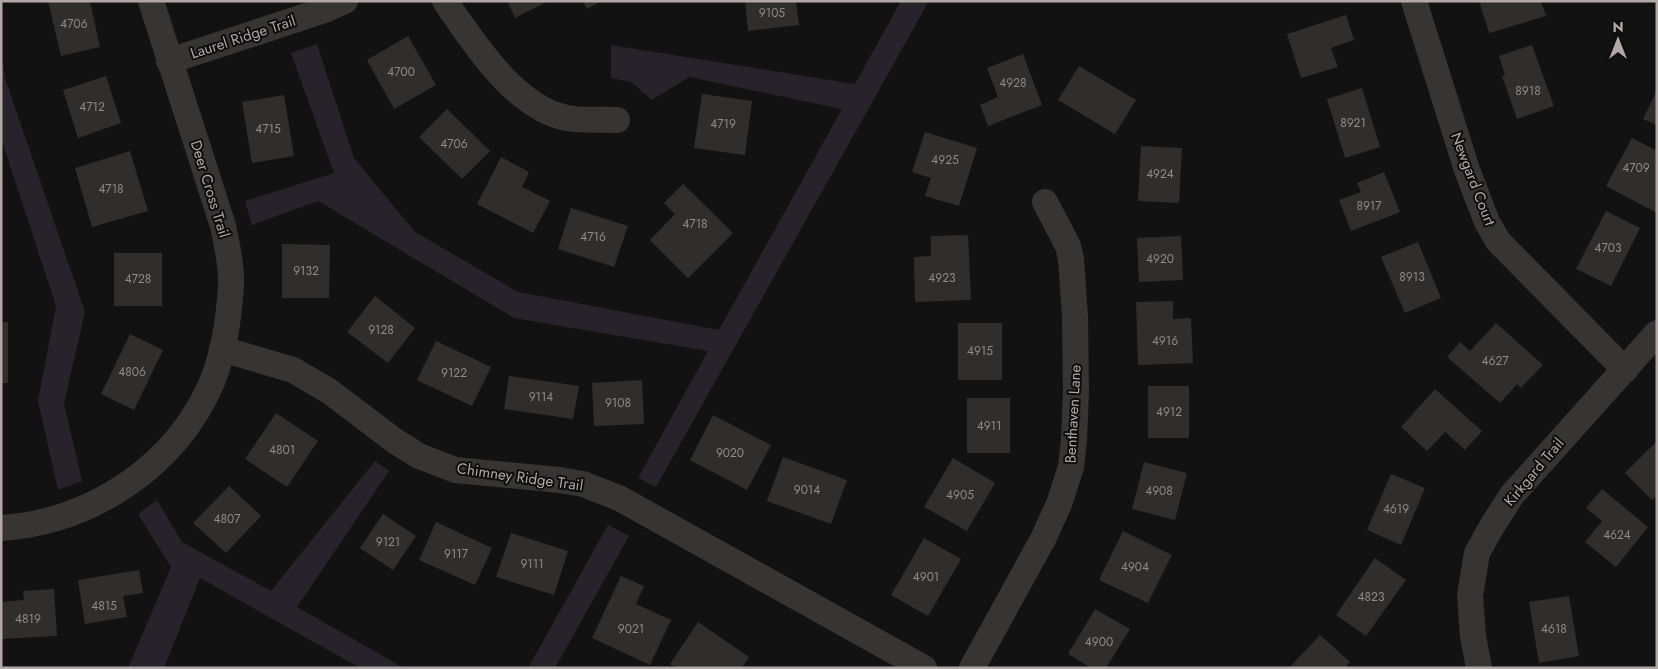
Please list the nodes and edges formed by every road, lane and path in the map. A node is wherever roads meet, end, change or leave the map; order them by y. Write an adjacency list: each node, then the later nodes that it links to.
1 (151, 1): 5 (street, Deer Cross Trail)
2 (345, 1): 5 (street, Laurel Ridge Trail)
3 (445, 1): 6 (street)
4 (1414, 1): 10 (street, Newgard Court)
5 (169, 61): 9 (street, Deer Cross Trail)
6 (617, 120)
7 (1045, 202): 13 (street, Benthaven Lane)
8 (1657, 333): 10 (street, Kirkgard Trail)
9 (222, 349): 11 (street, Deer Cross Trail); 12 (street, Chimney Ridge Trail)
10 (1625, 370): 14 (street, Kirkgard Trail)
11 (1, 528)
12 (924, 668)
13 (972, 668)
14 (1478, 668)

